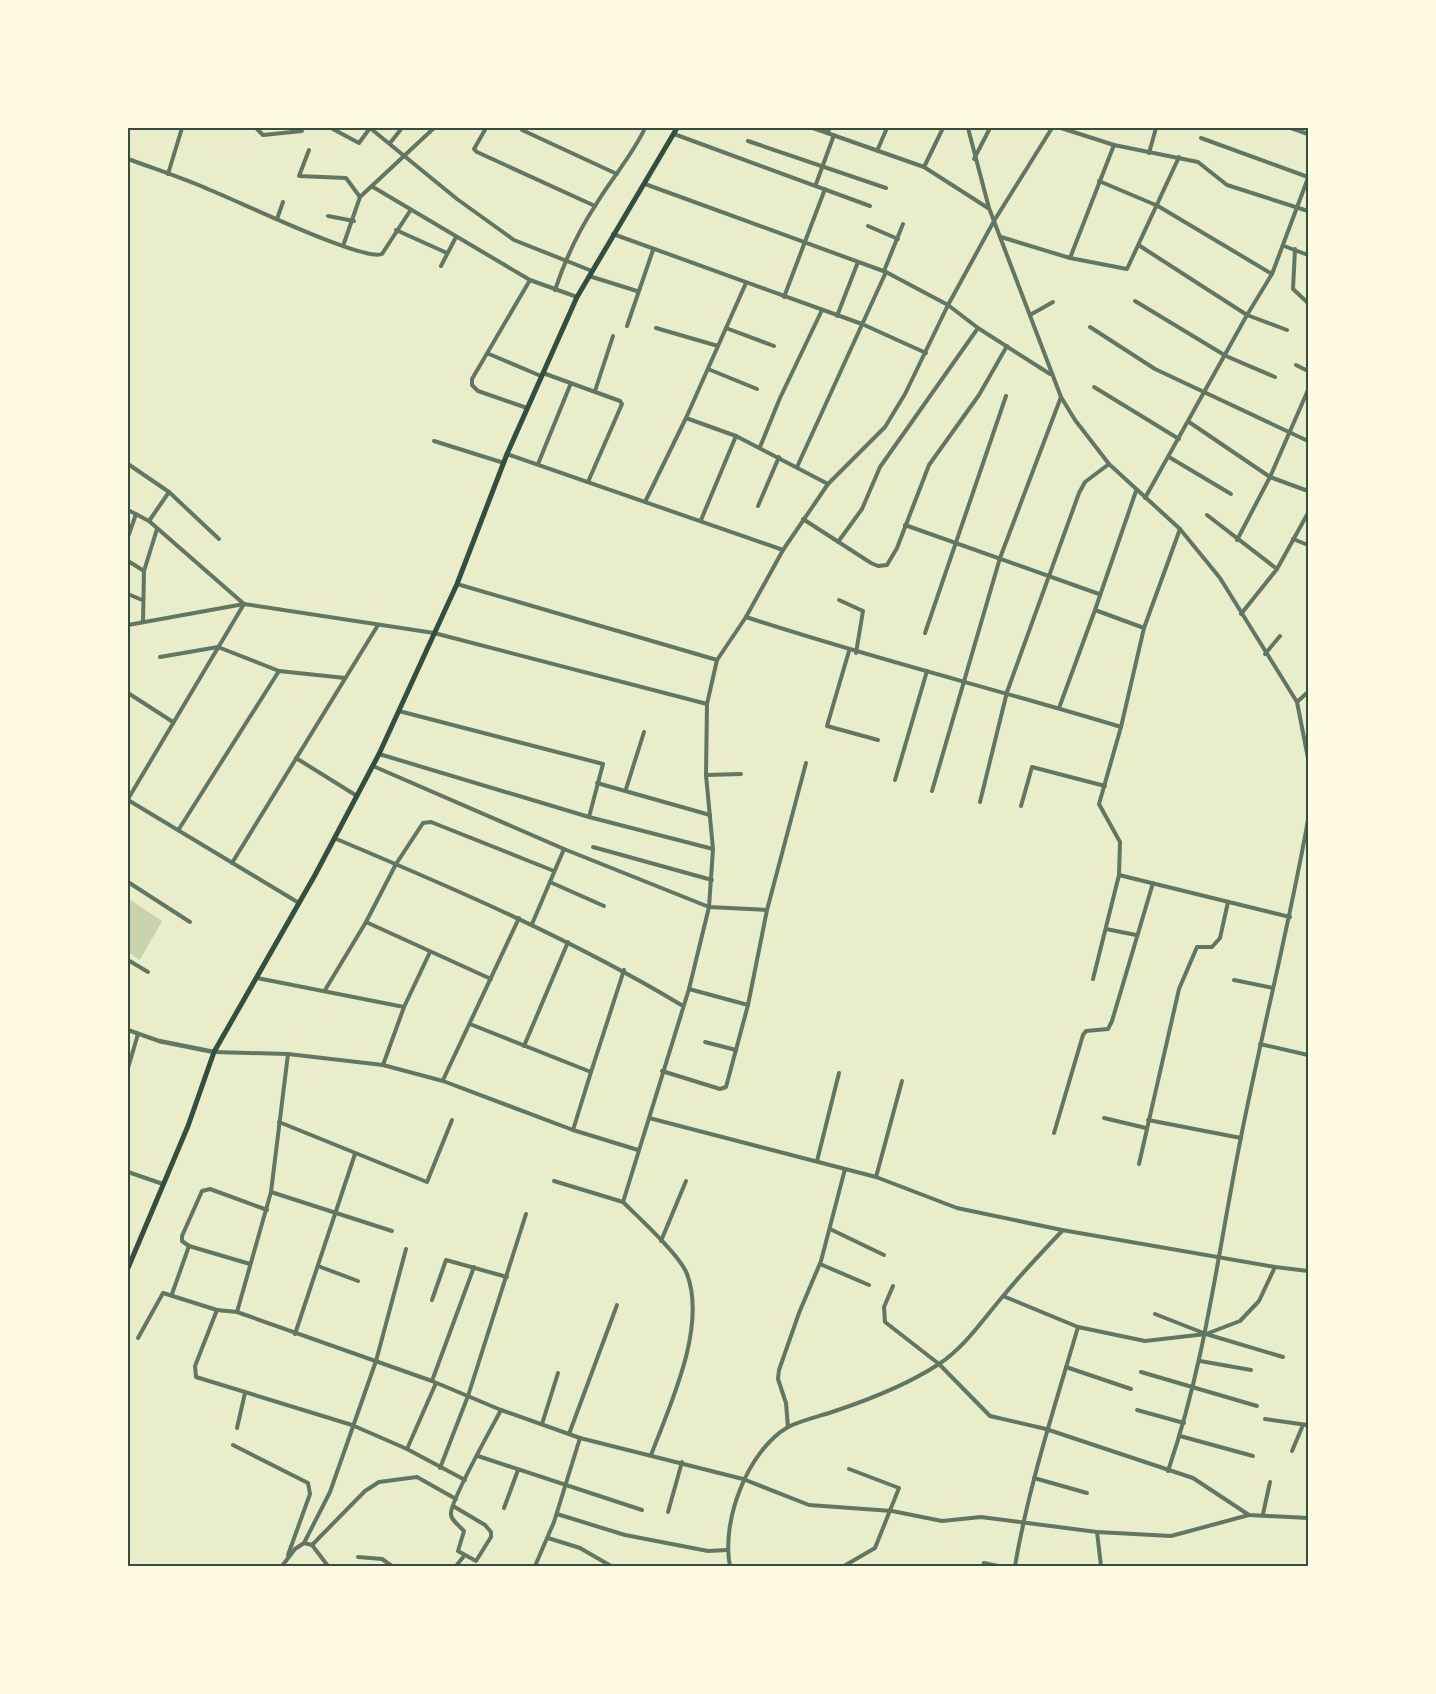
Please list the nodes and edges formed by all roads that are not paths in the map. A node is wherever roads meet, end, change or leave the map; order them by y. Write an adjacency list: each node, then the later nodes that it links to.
1 (182, 128): 38 (street)
2 (255, 128): 19 (street)
3 (331, 128): 4 (street)
4 (370, 128): 27 (street)
5 (402, 128): 27 (street)
6 (434, 128): 32 (street)
7 (486, 128): 49 (street)
8 (645, 128): 39 (street)
9 (813, 128): 22 (street)
10 (830, 128): 22 (street)
11 (887, 128): 30 (street)
12 (943, 128): 37 (street)
13 (968, 128): 35 (street)
14 (990, 128): 35 (street)
15 (1052, 128): 59 (street)
16 (1061, 128): 28 (street)
17 (1156, 128): 31 (street)
18 (1291, 128): 23 (street)
19 (302, 130)
20 (522, 130): 39 (street)
21 (675, 130): 42 (main road); 43 (street)
22 (827, 133): 24 (street)
23 (1308, 134)
24 (834, 135): 30 (street); 36 (street)
25 (1201, 138): 40 (street)
26 (748, 141): 36 (street)
27 (390, 143): 32 (street)
28 (1114, 145): 31 (street); 41 (street)
29 (309, 150): 47 (street)
30 (877, 151): 37 (street)
31 (1149, 153): 33 (street)
32 (405, 157): 44 (street); 76 (street)
33 (1179, 157): 51 (street); 53 (street)
34 (128, 159): 38 (street)
35 (974, 159): 52 (street)
36 (823, 166): 43 (street); 45 (street)
37 (924, 167): 52 (street)
38 (168, 174): 57 (street)
39 (617, 174): 49 (street)
40 (1308, 177): 53 (street)
41 (1099, 181): 51 (street); 75 (street)
42 (645, 184): 63 (main road); 67 (street)
43 (816, 184): 46 (street)
44 (373, 187): 47 (street); 54 (street)
45 (886, 188)
46 (825, 189): 50 (street); 67 (street)
47 (360, 197): 58 (street)
48 (283, 202): 57 (street)
49 (595, 206): 76 (street)
50 (870, 206)
51 (1158, 206): 69 (street); 81 (street)
52 (989, 208): 59 (street)
53 (1298, 208): 55 (street); 70 (street)
54 (410, 211): 62 (street); 64 (street)
55 (1308, 211)
56 (327, 216): 58 (street)
57 (277, 219): 68 (street)
58 (354, 221): 68 (street)
59 (994, 221): 65 (street); 91 (street)
60 (903, 225): 66 (street)
61 (868, 226): 66 (street)
62 (396, 230): 68 (street); 73 (street)
63 (612, 234): 72 (street); 80 (main road)
64 (456, 237): 73 (street); 82 (street)
65 (1000, 237): 75 (street); 93 (street)
66 (897, 238): 79 (street)
67 (803, 242): 77 (street); 87 (street)
68 (343, 246)
69 (1140, 246): 75 (street); 94 (street)
70 (1284, 246): 71 (street); 81 (street)
71 (1295, 249): 74 (street); 90 (street)
72 (653, 250): 83 (street); 85 (street)
73 (447, 254): 78 (street)
74 (1308, 255)
75 (1070, 258)
76 (565, 260): 80 (street); 84 (street)
77 (858, 262): 79 (street); 95 (street)
78 (441, 266)
79 (885, 271): 91 (street); 96 (street)
80 (591, 273): 85 (street); 86 (main road)
81 (1272, 274): 94 (street)
82 (530, 280): 84 (street); 108 (street)
83 (746, 283): 87 (street); 100 (street)
84 (555, 290): 86 (street)
85 (637, 291): 97 (street)
86 (577, 297): 114 (main road)
87 (784, 297): 92 (street)
88 (1135, 301): 109 (street)
89 (1053, 302): 93 (street)
90 (1308, 303)
91 (948, 305): 101 (street); 107 (street)
92 (822, 310): 95 (street); 132 (street)
93 (1030, 315): 113 (street)
94 (1247, 315): 102 (street); 109 (street)
95 (837, 316): 96 (street)
96 (862, 324): 107 (street); 140 (street)
97 (627, 326)
98 (1090, 327): 121 (street)
99 (656, 328): 104 (street)
100 (726, 328): 104 (street); 105 (street)
101 (978, 328): 106 (street); 165 (street)
102 (1287, 330)
103 (613, 336): 120 (street)
104 (718, 346): 111 (street)
105 (774, 346)
106 (1007, 346): 113 (street); 158 (street)
107 (926, 352): 143 (street)
108 (489, 354): 114 (street); 124 (street)
109 (1226, 356): 115 (street); 121 (street)
110 (1296, 365): 112 (street)
111 (708, 369): 118 (street); 125 (street)
112 (1308, 371)
113 (1051, 374): 123 (street)
114 (542, 375): 116 (street); 124 (main road)
115 (1275, 376)
116 (571, 383): 120 (street); 138 (street)
117 (1094, 387): 129 (street)
118 (757, 389)
119 (1308, 390): 127 (street)
120 (595, 391): 142 (street)
121 (1205, 394): 126 (street); 127 (street)
122 (1006, 396): 166 (street)
123 (1061, 397): 139 (street); 169 (street)
124 (527, 408): 133 (main road)
125 (686, 418): 128 (street); 149 (street)
126 (1189, 422): 129 (street); 141 (street)
127 (1289, 433): 131 (street); 141 (street)
128 (736, 436): 132 (street); 156 (street)
129 (1179, 439): 135 (street)
130 (434, 441): 136 (street)
131 (1308, 441)
132 (760, 447): 134 (street)
133 (507, 454): 136 (main road); 138 (street)
134 (779, 457): 140 (street); 150 (street)
135 (1168, 457): 147 (street); 148 (street)
136 (505, 463): 174 (main road)
137 (128, 464): 146 (street)
138 (538, 464): 142 (street)
139 (1108, 464): 144 (street); 173 (street)
140 (797, 467): 143 (street)
141 (1270, 477): 145 (street); 164 (street)
142 (588, 482): 149 (street)
143 (828, 484): 155 (street)
144 (1136, 491): 148 (street); 176 (street)
145 (1308, 491)
146 (169, 492): 157 (street); 162 (street)
147 (1231, 494)
148 (1145, 498): 160 (street)
149 (645, 502): 156 (street)
150 (758, 507)
151 (128, 510): 153 (street)
152 (1308, 513): 163 (street)
153 (136, 514): 157 (street); 161 (street)
154 (1207, 515): 164 (street)
155 (803, 519): 165 (street); 168 (street)
156 (701, 520): 168 (street)
157 (149, 521): 159 (street)
158 (905, 525): 165 (street); 166 (street)
159 (157, 529): 172 (street); 179 (street)
160 (1180, 529): 181 (street); 186 (street)
161 (128, 537)
162 (219, 539)
163 (1293, 539): 167 (street); 171 (street)
164 (1237, 540): 171 (street)
165 (837, 542)
166 (954, 542): 169 (street); 188 (street)
167 (1308, 545)
168 (783, 550): 182 (street)
169 (1000, 558): 173 (street); 199 (street)
170 (128, 561): 172 (street)
171 (1277, 569): 181 (street)
172 (144, 571): 177 (street)
173 (1050, 576): 176 (street); 200 (street)
174 (457, 584): 187 (main road); 195 (street)
175 (128, 594): 177 (street)
176 (1099, 594): 180 (street)
177 (142, 600): 183 (street)
178 (839, 600): 192 (street)
179 (244, 604): 183 (street); 185 (street); 190 (street)
180 (1095, 610): 186 (street); 205 (street)
181 (1241, 614): 193 (street)
182 (746, 617): 191 (street); 195 (street)
183 (144, 622): 184 (street)
184 (128, 625)
185 (378, 625): 187 (street); 198 (street)
186 (1144, 628): 208 (street)
187 (434, 633): 204 (street); 206 (main road)
188 (925, 633)
189 (1280, 636): 193 (street)
190 (218, 647): 194 (street); 196 (street); 207 (street)
191 (849, 651): 192 (street); 210 (street)
192 (856, 653): 197 (street)
193 (1265, 654): 203 (street)
194 (160, 657)
195 (717, 660): 204 (street)
196 (279, 671): 198 (street); 230 (street)
197 (927, 671): 199 (street); 218 (street)
198 (345, 678): 212 (street)
199 (963, 680): 200 (street); 222 (street)
200 (1007, 692): 205 (street); 225 (street)
201 (1308, 692): 203 (street)
202 (128, 693): 207 (street)
203 (1297, 702): 213 (street)
204 (707, 704): 216 (street)
205 (1059, 708): 208 (street)
206 (399, 711): 211 (main road); 219 (street)
207 (174, 722): 224 (street)
208 (1121, 727): 220 (street)
209 (644, 732): 221 (street)
210 (878, 741)
211 (380, 754): 215 (main road); 228 (street)
212 (296, 758): 223 (street); 235 (street)
213 (1308, 758)
214 (806, 763): 247 (street)
215 (373, 766): 223 (main road); 233 (street)
216 (706, 774): 217 (street); 227 (street)
217 (741, 774)
218 (896, 780)
219 (597, 783): 221 (street); 228 (street)
220 (1105, 786): 226 (street); 238 (street)
221 (626, 789): 227 (street)
222 (932, 791)
223 (357, 796): 231 (main road)
224 (128, 799): 230 (street)
225 (980, 802)
226 (1021, 806)
227 (710, 815): 234 (street)
228 (589, 818): 234 (street)
229 (1308, 820): 248 (street)
230 (179, 830): 235 (street)
231 (334, 838): 236 (street); 244 (main road)
232 (593, 847): 239 (street)
233 (564, 849): 237 (street); 246 (street)
234 (713, 849): 239 (street)
235 (232, 863): 244 (street)
236 (396, 864): 237 (street); 249 (street); 251 (street)
237 (554, 871): 241 (street)
238 (1119, 875): 242 (street); 253 (street)
239 (712, 880): 246 (street)
240 (128, 882): 250 (street)
241 (550, 882): 245 (street); 252 (street)
242 (1153, 883): 243 (street); 254 (street)
243 (1228, 902): 248 (street); 290 (street)
244 (298, 903): 260 (main road)
245 (604, 906)
246 (709, 908): 247 (street); 265 (street)
247 (767, 910): 267 (street)
248 (1290, 917): 264 (street)
249 (519, 918): 252 (street); 261 (street)
250 (190, 922)
251 (366, 922): 256 (street); 266 (street)
252 (532, 924): 255 (street)
253 (1106, 929): 254 (street); 262 (street)
254 (1136, 935): 294 (street)
255 (568, 942): 258 (street); 275 (street)
256 (430, 952): 261 (street); 269 (street)
257 (128, 960): 259 (street)
258 (624, 970): 268 (street); 283 (street)
259 (148, 972)
260 (257, 978): 266 (street); 277 (main road)
261 (491, 979): 270 (street)
262 (1093, 979)
263 (1234, 980): 264 (street)
264 (1274, 988): 274 (street)
265 (689, 989): 267 (street); 268 (street)
266 (325, 990): 269 (street)
267 (748, 1005): 276 (street)
268 (683, 1006): 282 (street)
269 (404, 1007): 280 (street)
270 (470, 1024): 275 (street); 285 (street)
271 (128, 1030): 272 (street)
272 (138, 1034): 277 (street); 281 (street)
273 (705, 1042): 276 (street)
274 (1260, 1044): 279 (street); 295 (street)
275 (524, 1046): 283 (street)
276 (736, 1050): 282 (street)
277 (214, 1052): 278 (street); 305 (main road)
278 (288, 1054): 280 (street); 291 (street)
279 (1308, 1056)
280 (383, 1065): 285 (street)
281 (128, 1068)
282 (662, 1071): 287 (street)
283 (591, 1072): 293 (street)
284 (838, 1073): 298 (street)
285 (443, 1081): 293 (street)
286 (902, 1081): 302 (street)
287 (649, 1118): 296 (street); 298 (street)
288 (1104, 1118): 292 (street)
289 (452, 1120): 297 (street)
290 (1148, 1120): 292 (street); 295 (street)
291 (279, 1122): 297 (street); 306 (street)
292 (1146, 1128): 299 (street)
293 (573, 1130): 296 (street)
294 (1054, 1133)
295 (1241, 1138): 318 (street)
296 (638, 1150): 307 (street)
297 (355, 1154): 309 (street)
298 (817, 1161): 300 (street)
299 (1139, 1164)
300 (845, 1169): 302 (street); 311 (street)
301 (128, 1172): 305 (street)
302 (876, 1177): 312 (street)
303 (554, 1181): 307 (street)
304 (686, 1181): 314 (street)
305 (164, 1185): 324 (main road)
306 (271, 1192): 308 (street); 309 (street)
307 (623, 1202): 314 (street)
308 (267, 1210): 315 (street); 319 (street)
309 (335, 1214): 313 (street); 321 (street)
310 (526, 1214): 326 (street)
311 (830, 1229): 317 (street); 320 (street)
312 (1062, 1230): 318 (street); 331 (street)
313 (392, 1231)
314 (661, 1241): 372 (street)
315 (189, 1246): 319 (street); 330 (street)
316 (406, 1249): 342 (street)
317 (884, 1255)
318 (1219, 1257): 323 (street); 339 (street)
319 (250, 1264): 335 (street)
320 (820, 1264): 328 (street); 363 (street)
321 (318, 1266): 327 (street); 338 (street)
322 (474, 1267): 326 (street); 332 (street); 349 (street)
323 (1275, 1267): 325 (street); 339 (street)
324 (128, 1268)
325 (1308, 1271)
326 (507, 1277): 353 (street)
327 (358, 1281)
328 (869, 1285)
329 (893, 1286): 344 (street)
330 (172, 1294): 334 (street); 340 (street)
331 (1003, 1296): 337 (street); 344 (street)
332 (432, 1300)
333 (617, 1305): 366 (street)
334 (217, 1310): 335 (street); 352 (street)
335 (237, 1312): 338 (street)
336 (1155, 1314): 339 (street)
337 (1078, 1326): 339 (street); 345 (street)
338 (295, 1334): 342 (street)
339 (1206, 1335): 341 (street); 343 (street)
340 (138, 1338)
341 (1283, 1357)
342 (376, 1361): 349 (street); 361 (street)
343 (1200, 1361): 346 (street); 351 (street)
344 (939, 1364): 363 (street); 365 (street)
345 (1066, 1367): 350 (street); 365 (street)
346 (1251, 1370)
347 (1141, 1372): 351 (street)
348 (558, 1373): 360 (street)
349 (434, 1382): 353 (street); 370 (street)
350 (1131, 1389)
351 (1194, 1389): 354 (street); 359 (street)
352 (245, 1393): 361 (street); 364 (street)
353 (468, 1396): 355 (street); 376 (street)
354 (1257, 1406)
355 (501, 1410): 360 (street); 373 (street)
356 (1137, 1410): 359 (street)
357 (1308, 1413): 362 (street)
358 (1265, 1419): 362 (street)
359 (1184, 1423): 367 (street)
360 (542, 1424): 366 (street)
361 (352, 1425): 370 (street); 399 (street)
362 (1306, 1425): 371 (street)
363 (788, 1427): 381 (street)
364 (237, 1428)
365 (1046, 1430): 379 (street); 380 (street)
366 (569, 1434): 368 (street)
367 (1180, 1436): 374 (street); 379 (street)
368 (580, 1438): 372 (street); 384 (street)
369 (233, 1445): 404 (street)
370 (407, 1449): 376 (street)
371 (1292, 1451)
372 (651, 1455): 375 (street)
373 (478, 1456): 378 (street); 382 (street)
374 (1253, 1456)
375 (682, 1462): 381 (street); 391 (street)
376 (440, 1468): 382 (street)
377 (849, 1469): 390 (street)
378 (518, 1470): 384 (street); 388 (street)
379 (1168, 1471): 394 (street)
380 (1034, 1478): 385 (street); 396 (street)
381 (743, 1479): 390 (street); 401 (street)
382 (465, 1480): 386 (street)
383 (1270, 1482): 393 (street)
384 (565, 1486): 389 (street); 392 (street)
385 (1088, 1493)
386 (456, 1499): 387 (street); 400 (street)
387 (453, 1506): 402 (street); 402 (street)
388 (504, 1508)
389 (642, 1510)
390 (892, 1511): 396 (street); 413 (street)
391 (668, 1512)
392 (557, 1514): 398 (street); 401 (street)
393 (1263, 1514): 394 (street); 395 (street)
394 (1249, 1515): 397 (street)
395 (1308, 1518)
396 (1023, 1523): 397 (street); 416 (street)
397 (1097, 1532): 417 (street)
398 (548, 1538): 409 (street); 410 (street)
399 (304, 1543): 400 (street); 404 (street)
400 (312, 1545): 406 (street)
401 (727, 1550): 412 (street)
402 (464, 1556): 408 (street)
403 (358, 1557): 407 (street)
404 (287, 1558): 405 (street)
405 (282, 1566)
406 (327, 1566)
407 (392, 1566)
408 (456, 1566)
409 (535, 1566)
410 (610, 1566): 411 (street)
411 (630, 1566)
412 (730, 1566)
413 (844, 1566)
414 (983, 1566): 415 (street)
415 (998, 1566)
416 (1015, 1566)
417 (1101, 1566)

